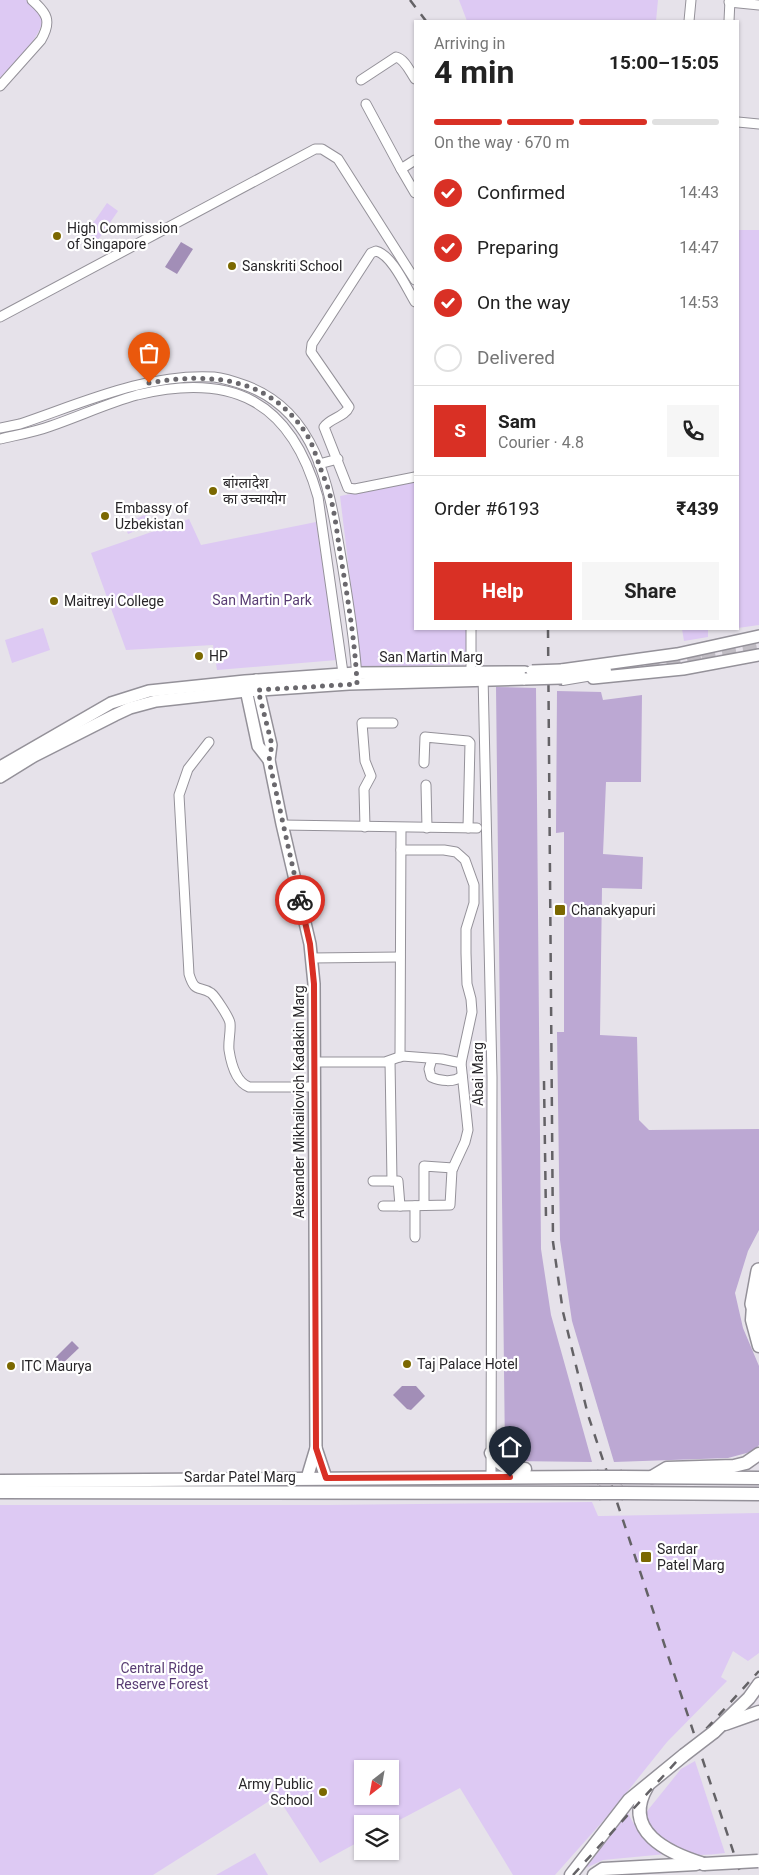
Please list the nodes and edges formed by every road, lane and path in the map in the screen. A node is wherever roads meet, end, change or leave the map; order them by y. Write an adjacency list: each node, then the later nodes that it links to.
1 (32, 0): 9 (street)
2 (691, 0): 5 (street)
3 (730, 1): 4 (street); 6 (street)
4 (759, 5)
5 (689, 20)
6 (729, 20)
7 (414, 78): 8 (street)
8 (360, 80)
9 (0, 86)
10 (366, 104): 14 (street)
11 (739, 122): 12 (street)
12 (759, 124)
13 (414, 161): 14 (street)
14 (401, 168): 15 (street)
15 (414, 191)
16 (388, 238): 17 (street); 18 (street); 20 (street)
17 (376, 251): 19 (street); 27 (street)
18 (414, 278)
19 (414, 300)
20 (0, 318)
21 (238, 383): 22 (street); 23 (street); 28 (street)
22 (135, 385): 24 (street); 25 (street)
23 (234, 394): 24 (street); 31 (street)
24 (137, 395): 26 (street)
25 (0, 428)
26 (0, 439)
27 (338, 459): 28 (street); 29 (street)
28 (319, 464): 30 (street)
29 (414, 477)
30 (330, 494): 31 (street); 38 (street)
31 (318, 497): 39 (street)
32 (472, 630): 37 (street, Abai Marg)
33 (759, 636): 36 (street, San Martin Marg)
34 (759, 655): 36 (street, San Martin Marg)
35 (604, 669): 36 (main road)
36 (562, 674): 37 (street, San Martin Marg, bridge)
37 (479, 675): 38 (street, San Martin Marg); 73 (street, Abai Marg)
38 (357, 678): 39 (street, San Martin Marg)
39 (344, 679): 40 (street, San Martin Marg)
40 (251, 685): 44 (street, San Martin Marg); 45 (street, San Martin Marg); 47 (street, Alexander Mikhailovich Kadakin Marg)
41 (393, 723): 48 (street)
42 (209, 742): 60 (street)
43 (424, 762): 50 (street)
44 (0, 767)
45 (0, 777)
46 (426, 785): 50 (street)
47 (282, 825): 48 (street); 53 (street, Alexander Mikhailovich Kadakin Marg)
48 (365, 827): 49 (street)
49 (401, 828): 50 (street); 51 (street)
50 (427, 828)
51 (401, 850): 52 (street); 58 (street)
52 (400, 957): 53 (street); 54 (street)
53 (312, 958): 57 (street, Alexander Mikhailovich Kadakin Marg)
54 (400, 1057): 55 (street); 56 (street)
55 (432, 1059): 58 (street); 59 (street)
56 (390, 1061): 57 (street); 63 (street)
57 (315, 1062): 60 (street, Alexander Mikhailovich Kadakin Marg)
58 (461, 1063): 59 (street)
59 (462, 1076): 61 (street)
60 (315, 1087): 72 (street, Alexander Mikhailovich Kadakin Marg)
61 (453, 1168): 64 (street); 64 (street)
62 (373, 1181): 63 (street)
63 (392, 1181): 66 (street)
64 (420, 1205): 66 (street); 67 (street)
65 (383, 1206): 66 (street)
66 (400, 1206)
67 (415, 1238)
68 (759, 1271): 69 (highway)
69 (754, 1304): 70 (highway); 71 (main road)
70 (759, 1320)
71 (758, 1341)
72 (316, 1448): 77 (street); 78 (street)
73 (492, 1453): 75 (street, Abai Marg); 76 (main road)
74 (759, 1454): 79 (main road)
75 (492, 1477): 76 (main road, Sardar Patel Marg); 78 (main road, Sardar Patel Marg)
76 (594, 1477): 79 (main road, bridge)
77 (308, 1478): 78 (main road, Sardar Patel Marg); 81 (main road, Sardar Patel Marg)
78 (326, 1478)
79 (650, 1478): 80 (main road)
80 (759, 1478)
81 (0, 1481)
82 (0, 1492): 83 (main road, Sardar Patel Marg, bridge)
83 (759, 1494)
84 (759, 1684): 86 (main road)
85 (759, 1712): 86 (main road)
86 (717, 1729): 87 (main road, bridge)
87 (650, 1783): 89 (main road); 90 (main road)
88 (759, 1861): 89 (main road, bridge)
89 (704, 1864): 91 (main road)
90 (571, 1875)
91 (594, 1875)

